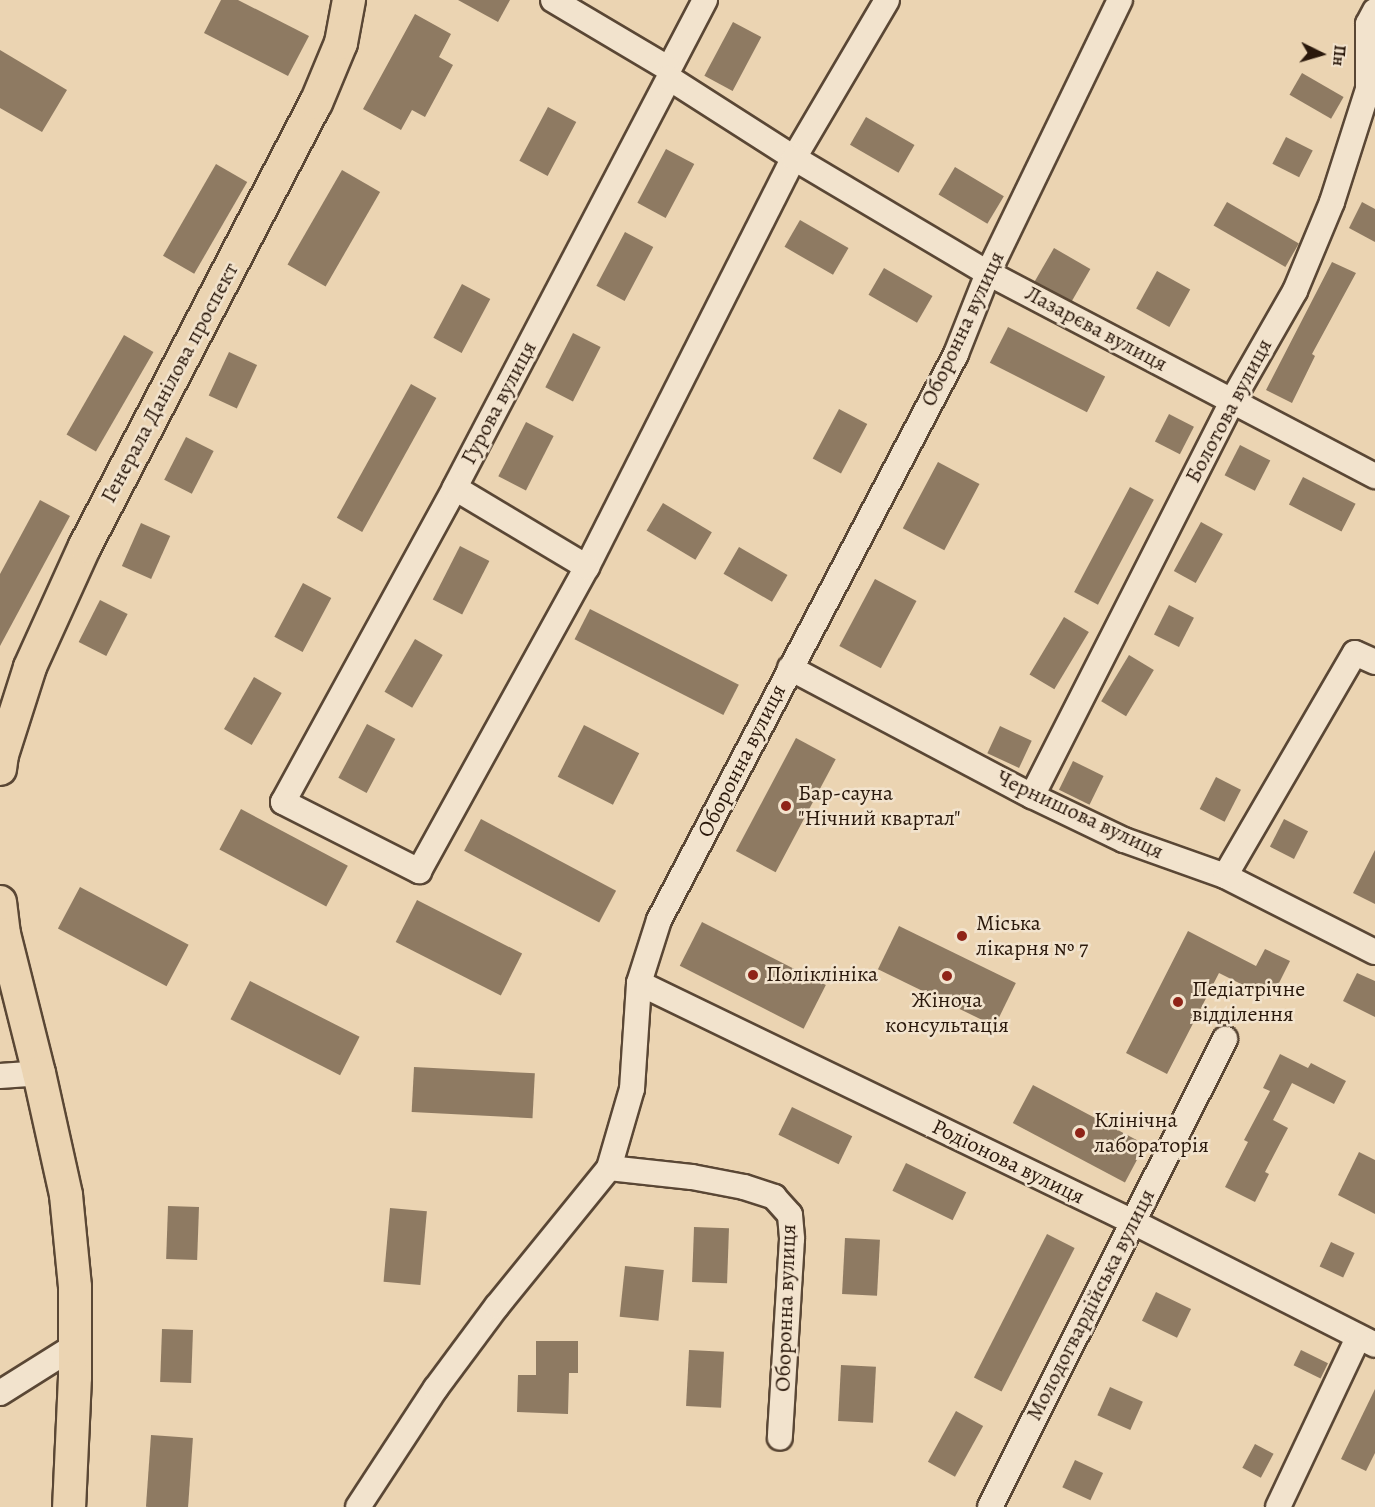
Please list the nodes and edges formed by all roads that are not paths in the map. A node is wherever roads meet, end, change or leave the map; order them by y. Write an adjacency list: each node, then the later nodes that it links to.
1 (349, 0): 16 (main road, Генерала Данілова проспект)
2 (553, 0): 7 (street, Лазарєва вулиця)
3 (705, 0): 7 (street, Гурова вулиця)
4 (887, 0): 8 (street)
5 (1120, 0): 9 (street, Оборонна вулиця)
6 (1375, 11): 10 (street, Болотова вулиця)
7 (669, 74): 8 (street, Лазарєва вулиця); 12 (street, Гурова вулиця)
8 (794, 158): 9 (street, Лазарєва вулиця); 13 (street)
9 (988, 273): 10 (street, Лазарєва вулиця); 15 (street, Оборонна вулиця)
10 (1232, 401): 11 (street, Лазарєва вулиця); 17 (street, Болотова вулиця)
11 (1375, 476)
12 (455, 488): 13 (street); 13 (street, Гурова вулиця)
13 (587, 567)
14 (1375, 662): 18 (street)
15 (790, 668): 17 (street, Чернишова вулиця); 21 (street, Оборонна вулиця)
16 (0, 769)
17 (1032, 796): 18 (street, Чернишова вулиця)
18 (1225, 876): 20 (street, Чернишова вулиця)
19 (0, 902): 23 (main road)
20 (1375, 952)
21 (639, 983): 25 (street, Оборонна вулиця); 26 (street, Родіонова вулиця)
22 (1225, 1039): 26 (street, Молодогвардійська вулиця)
23 (39, 1073): 24 (street); 28 (main road)
24 (0, 1076)
25 (609, 1168): 30 (street, Оборонна вулиця); 32 (street)
26 (1133, 1222): 27 (street, Родіонова вулиця); 33 (street, Молодогвардійська вулиця)
27 (1367, 1341): 34 (street)
28 (75, 1346): 29 (street); 31 (main road)
29 (0, 1393)
30 (780, 1438)
31 (69, 1507)
32 (358, 1507)
33 (990, 1507)
34 (1278, 1507)

